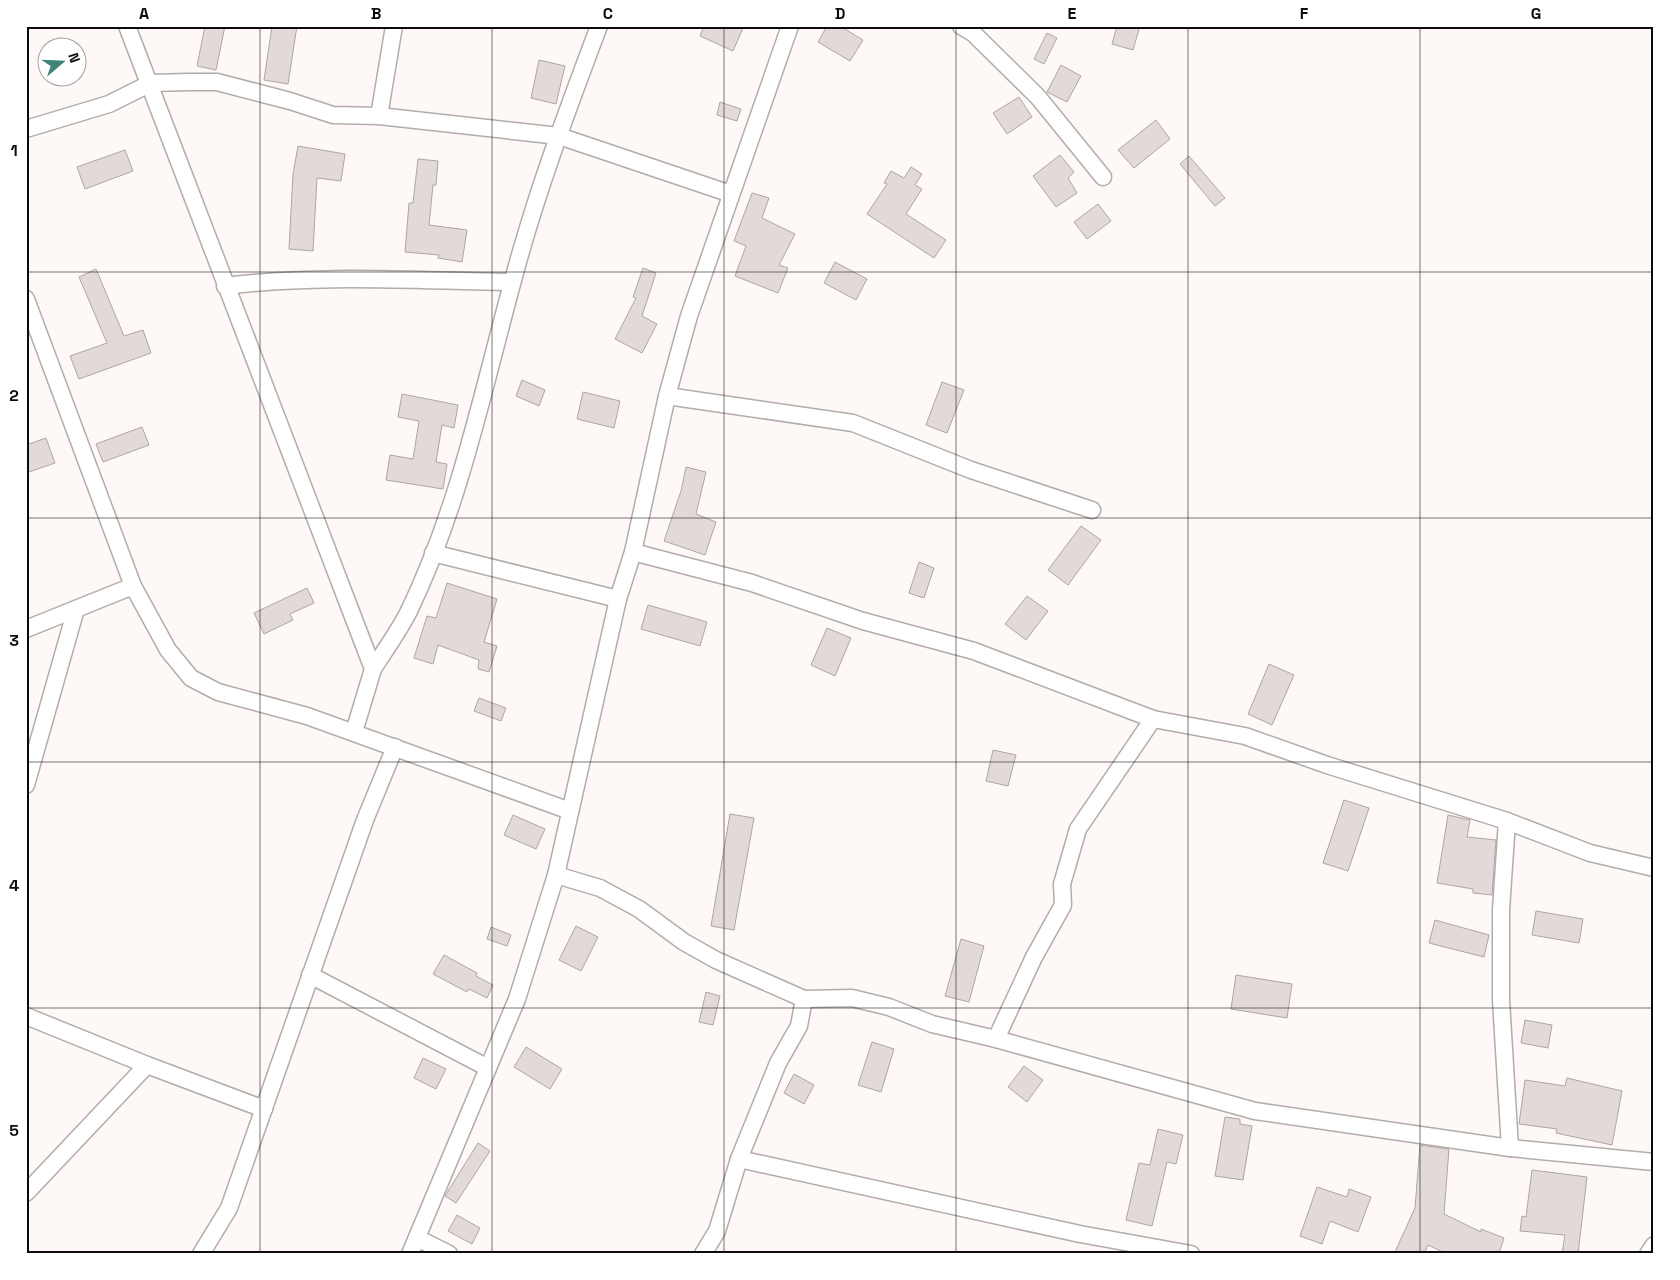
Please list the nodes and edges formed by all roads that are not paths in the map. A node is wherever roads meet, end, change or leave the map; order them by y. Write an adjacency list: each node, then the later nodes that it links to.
1 (127, 26): 6 (street)
2 (394, 26): 7 (street)
3 (599, 26): 9 (street)
4 (790, 26): 11 (street)
5 (970, 29): 10 (street)
6 (151, 84): 7 (street); 8 (street); 13 (street)
7 (379, 116): 9 (street)
8 (26, 129)
9 (559, 136): 11 (street); 12 (street)
10 (1103, 177)
11 (731, 194): 15 (street)
12 (512, 282): 13 (street); 18 (street)
13 (225, 286): 23 (street)
14 (26, 299): 19 (street)
15 (667, 396): 16 (street); 17 (street)
16 (1092, 510)
17 (633, 552): 20 (street); 24 (street)
18 (433, 553): 20 (street); 23 (street)
19 (133, 586): 21 (street); 25 (street)
20 (618, 599): 28 (street)
21 (76, 609): 22 (street); 27 (street)
22 (26, 629)
23 (373, 668): 25 (street)
24 (1154, 719): 29 (street); 35 (street)
25 (354, 732): 26 (street)
26 (395, 747): 28 (street); 32 (street)
27 (26, 785)
28 (570, 811): 31 (street)
29 (1507, 821): 30 (street); 39 (street)
30 (1654, 868)
31 (556, 875): 33 (street); 37 (street)
32 (310, 975): 37 (street); 38 (street)
33 (804, 999): 35 (street); 40 (street)
34 (26, 1016): 36 (street)
35 (996, 1040): 39 (street)
36 (147, 1065): 38 (street); 42 (street)
37 (488, 1068): 43 (street)
38 (264, 1109): 45 (street)
39 (1510, 1148): 41 (street)
40 (739, 1159): 48 (street); 49 (street)
41 (1654, 1162)
42 (26, 1193)
43 (417, 1238): 46 (street); 47 (street)
44 (1654, 1245): 50 (street)
45 (201, 1254)
46 (410, 1254)
47 (449, 1254)
48 (703, 1254)
49 (1191, 1254)
50 (1648, 1254)

